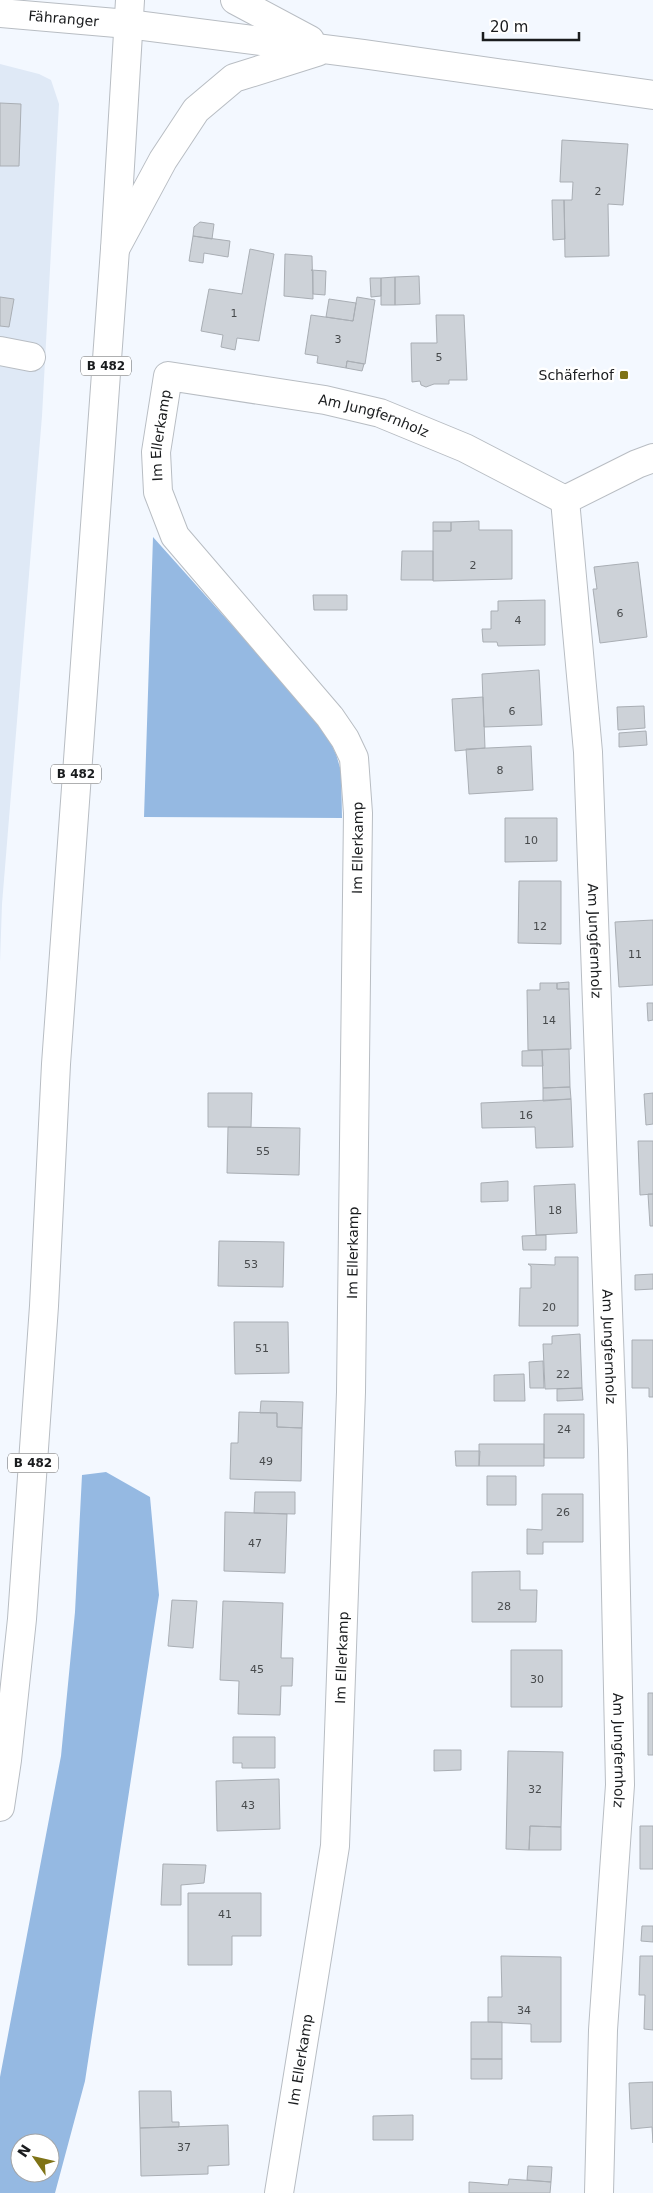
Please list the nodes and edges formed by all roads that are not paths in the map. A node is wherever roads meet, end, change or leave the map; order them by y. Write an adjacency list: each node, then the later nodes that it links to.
1 (235, 0): 4 (street)
2 (129, 12): 3 (street, Fähranger); 4 (street, Fähranger); 6 (street, B 482)
3 (0, 13)
4 (326, 49): 5 (street, Fähranger); 6 (street)
5 (653, 95)
6 (115, 249): 12 (street, B 482)
7 (0, 351): 8 (street)
8 (32, 357)
9 (168, 376): 11 (street, Am Jungfernholz); 13 (street, Im Ellerkamp)
10 (653, 458): 11 (street)
11 (565, 500): 14 (street, Am Jungfernholz)
12 (0, 1807)
13 (279, 2193)
14 (599, 2193)

